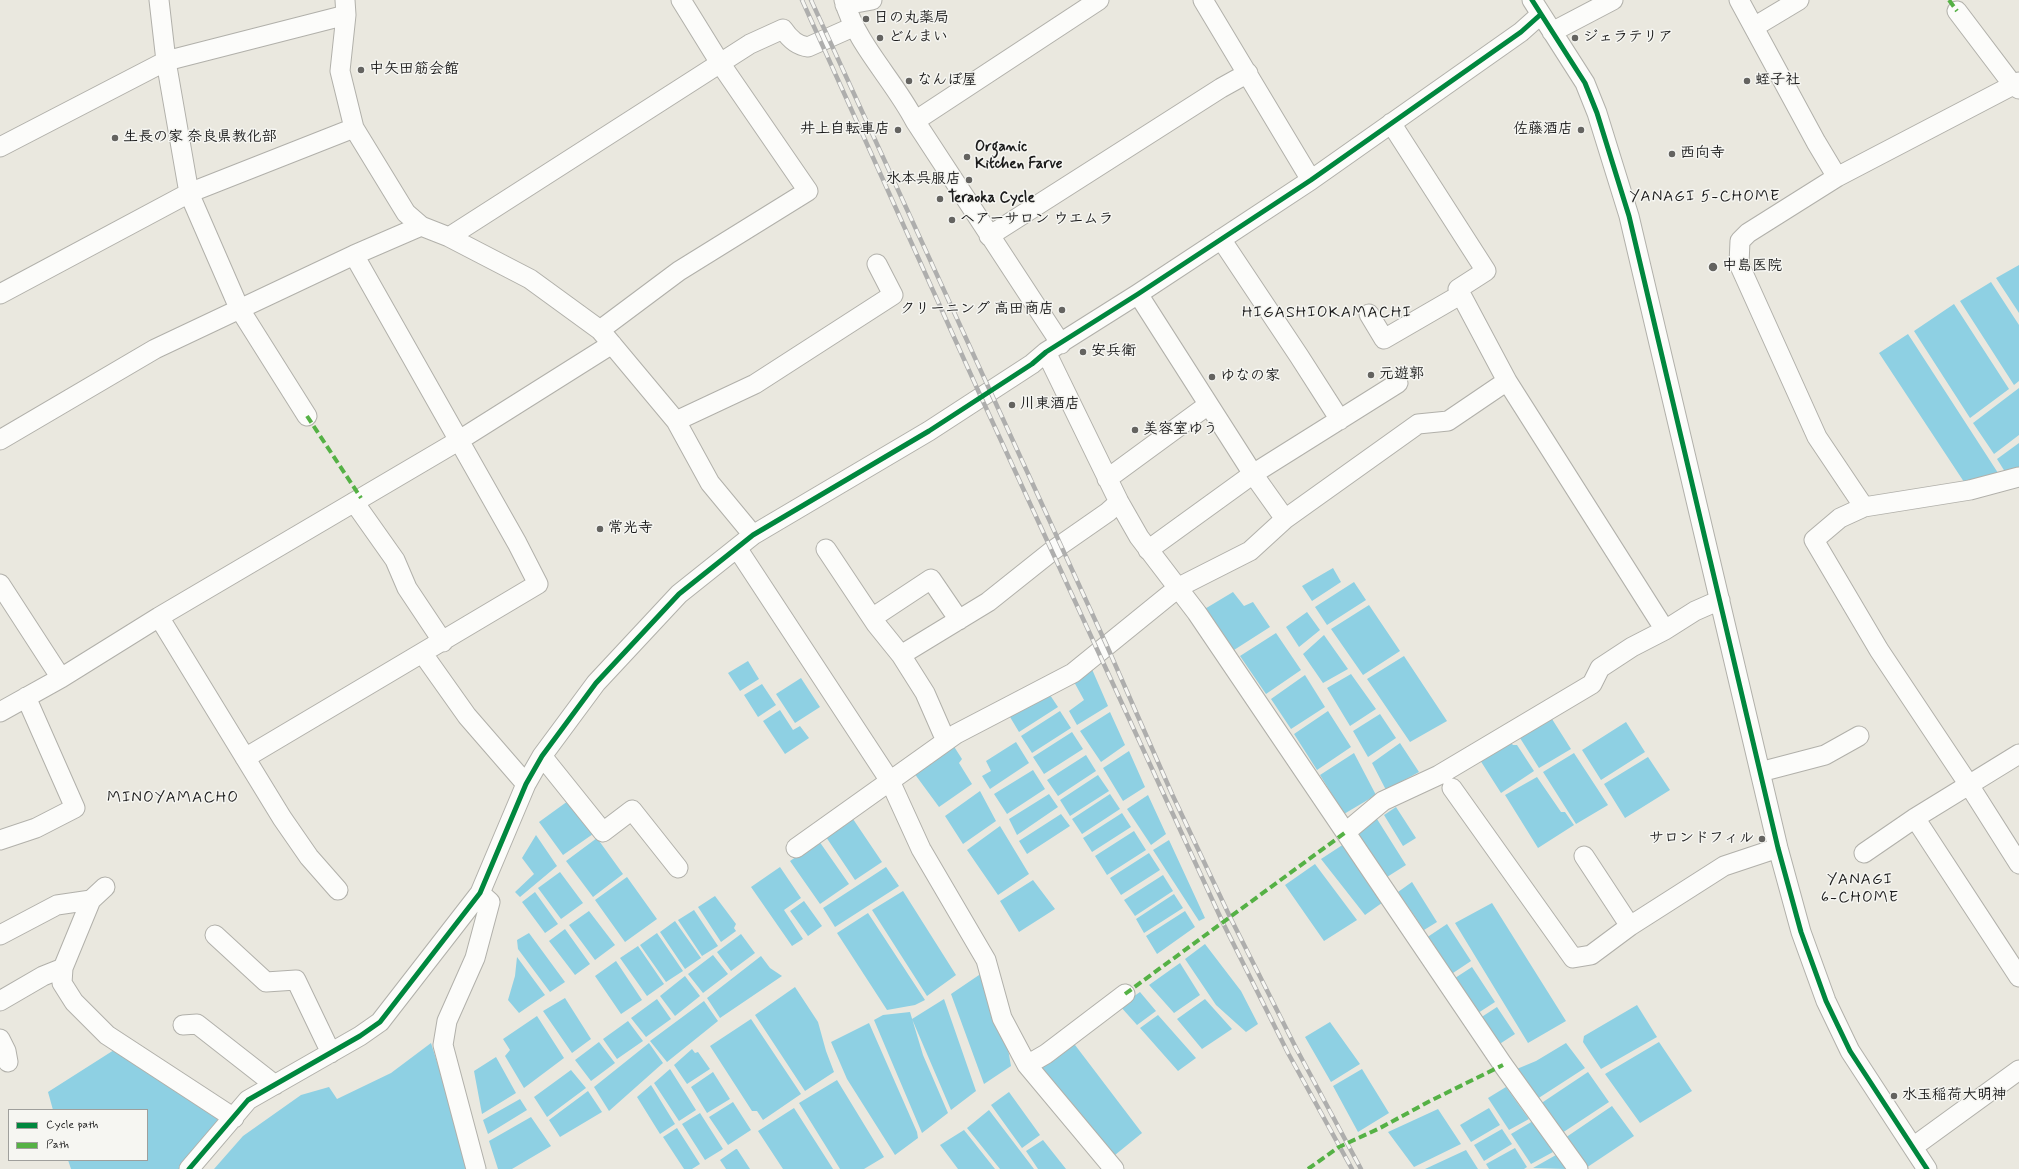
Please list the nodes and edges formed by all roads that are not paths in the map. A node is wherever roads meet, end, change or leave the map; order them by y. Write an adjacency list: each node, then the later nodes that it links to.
1 (158, 0): 16 (street)
2 (681, 0): 17 (street)
3 (872, 0): 9 (street)
4 (1099, 0): 20 (street)
5 (1202, 0): 18 (street)
6 (1613, 0): 15 (street)
7 (1740, 0): 14 (street)
8 (1799, 0): 14 (street)
9 (844, 2): 13 (street)
10 (345, 7): 16 (street); 22 (street)
11 (1536, 8): 15 (street); 21 (street)
12 (1957, 11): 19 (street)
13 (854, 27): 17 (street); 20 (street)
14 (1754, 27): 24 (street)
15 (1552, 32): 61 (street)
16 (166, 61): 23 (street); 26 (street)
17 (720, 63): 29 (street); 38 (street)
18 (1248, 73): 25 (street); 28 (street)
19 (2017, 85): 24 (street)
20 (915, 121): 28 (street)
21 (1391, 123): 25 (street); 35 (street)
22 (354, 128): 26 (street); 27 (street)
23 (0, 147)
24 (1837, 177): 53 (street)
25 (1310, 180): 30 (street)
26 (189, 193): 33 (street); 36 (street)
27 (421, 226): 29 (street); 31 (street)
28 (989, 236): 39 (street)
29 (449, 237): 38 (street)
30 (1221, 239): 34 (street); 44 (street)
31 (354, 255): 36 (street); 47 (street)
32 (877, 264): 45 (street)
33 (0, 294)
34 (1138, 294): 39 (street); 42 (street)
35 (1460, 295): 37 (street); 40 (street)
36 (240, 308): 43 (street); 46 (street)
37 (1369, 314)
38 (606, 337): 45 (street); 47 (street)
39 (1053, 348): 50 (street); 55 (street)
40 (1506, 381): 54 (street); 65 (street)
41 (1398, 383): 44 (street)
42 (1208, 404): 48 (street); 50 (street)
43 (307, 416)
44 (1340, 420): 48 (street)
45 (676, 421): 55 (street)
46 (0, 440)
47 (458, 441): 51 (street); 66 (street)
48 (1253, 474): 54 (street); 58 (street)
49 (2019, 477): 53 (street)
50 (1107, 479): 52 (street)
51 (354, 502): 62 (street); 66 (street)
52 (1119, 502): 58 (street); 64 (street)
53 (1864, 507): 80 (street)
54 (1285, 519): 60 (street)
55 (753, 535): 56 (street)
56 (737, 548): 75 (street); 78 (street)
57 (826, 549): 63 (street)
58 (1148, 550): 60 (street)
59 (0, 584): 69 (street)
60 (1179, 587): 73 (street); 83 (street)
61 (1720, 600): 65 (street); 77 (street)
62 (159, 618): 69 (street); 76 (street)
63 (872, 618): 64 (street); 68 (street)
64 (958, 620): 68 (street)
65 (1665, 630): 83 (street)
66 (443, 642): 67 (street)
67 (423, 654): 76 (street); 79 (street)
68 (901, 655): 73 (street)
69 (61, 678): 70 (street)
70 (26, 697): 71 (street); 84 (street)
71 (0, 712)
72 (1859, 736): 77 (street)
73 (946, 741): 78 (street)
74 (2019, 754): 80 (street)
75 (542, 756): 79 (street); 90 (street)
76 (245, 758): 92 (street)
77 (1760, 772): 86 (street)
78 (890, 781): 85 (street); 106 (street)
79 (526, 784): 93 (street)
80 (1969, 785): 82 (street); 89 (street)
81 (1452, 788): 95 (street)
82 (1915, 818): 87 (street); 99 (street)
83 (1346, 832): 114 (street)
84 (0, 840)
85 (796, 848)
86 (1778, 848): 95 (street); 110 (street)
87 (1864, 853)
88 (1584, 856): 95 (street)
89 (2019, 864)
90 (678, 868)
91 (105, 887): 94 (street)
92 (338, 890)
93 (480, 893): 104 (street); 112 (street)
94 (91, 900): 96 (street); 98 (street)
95 (1630, 926)
96 (0, 935)
97 (216, 935): 104 (street)
98 (63, 968): 101 (street); 109 (street)
99 (2019, 977)
100 (1125, 994): 106 (street)
101 (0, 1001)
102 (183, 1025): 108 (street)
103 (0, 1039): 105 (street)
104 (331, 1053): 108 (street)
105 (8, 1062)
106 (1027, 1065): 113 (street)
107 (2019, 1070): 110 (street)
108 (275, 1085): 109 (street)
109 (234, 1118): 111 (street)
110 (1913, 1146): 115 (street)
111 (189, 1169)
112 (476, 1169)
113 (1114, 1169)
114 (1578, 1169)
115 (1927, 1169)

